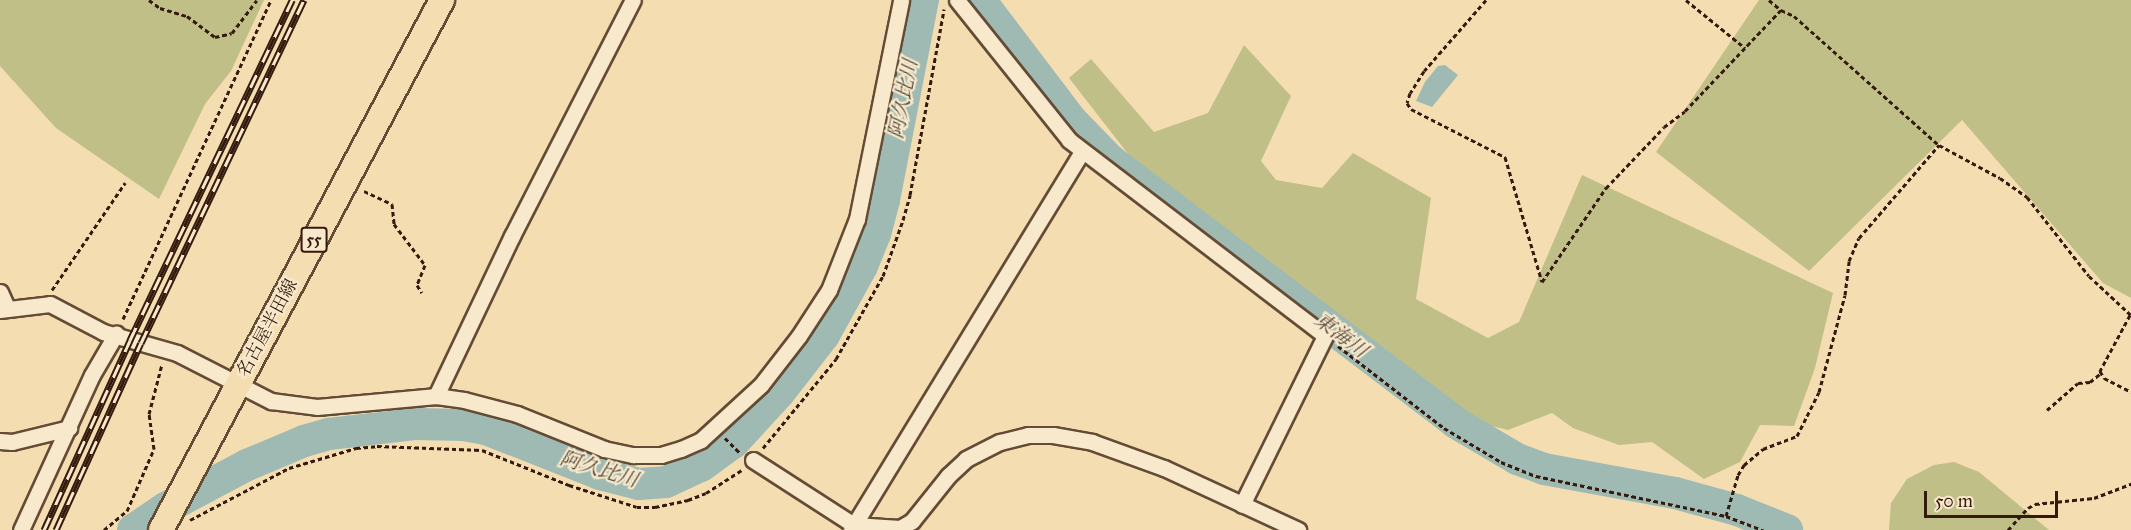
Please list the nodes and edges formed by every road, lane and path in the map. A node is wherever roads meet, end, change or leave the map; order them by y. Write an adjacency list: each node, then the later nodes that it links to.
1 (149, 0): 2 (path)
2 (257, 0)
3 (271, 0): 23 (path)
4 (442, 0): 16 (main road, 名古屋半田線 / 55)
5 (633, 0): 29 (street)
6 (901, 0): 32 (street)
7 (946, 0): 34 (path)
8 (957, 0): 15 (street)
9 (1486, 0): 13 (path)
10 (1686, 0): 13 (path)
11 (1769, 0): 12 (path)
12 (1781, 10): 13 (path); 14 (path)
13 (1745, 48)
14 (1939, 145): 22 (path); 37 (path)
15 (1082, 151): 24 (street); 39 (street)
16 (345, 182): 19 (path); 27 (main road, 名古屋半田線 / 55)
17 (125, 183): 20 (path)
18 (0, 292): 21 (street)
19 (422, 293)
20 (46, 304): 21 (street); 23 (street)
21 (4, 309)
22 (2130, 315): 26 (path)
23 (116, 334): 25 (street); 31 (street)
24 (1325, 336): 36 (street); 37 (path)
25 (166, 351): 27 (street); 41 (path)
26 (2101, 373): 28 (path); 30 (path)
27 (237, 383): 29 (street); 38 (main road, 名古屋半田線 / 55)
28 (2131, 392)
29 (436, 396): 32 (street)
30 (2047, 410)
31 (69, 428): 33 (street); 40 (street)
32 (715, 428): 34 (path)
33 (0, 441)
34 (752, 461): 38 (path); 39 (street)
35 (2131, 484): 44 (path)
36 (1242, 505): 39 (street); 42 (street)
37 (1726, 516): 43 (path)
38 (172, 527)
39 (852, 527)
40 (21, 530)
41 (104, 530)
42 (1298, 530)
43 (1763, 530)
44 (2008, 530)

